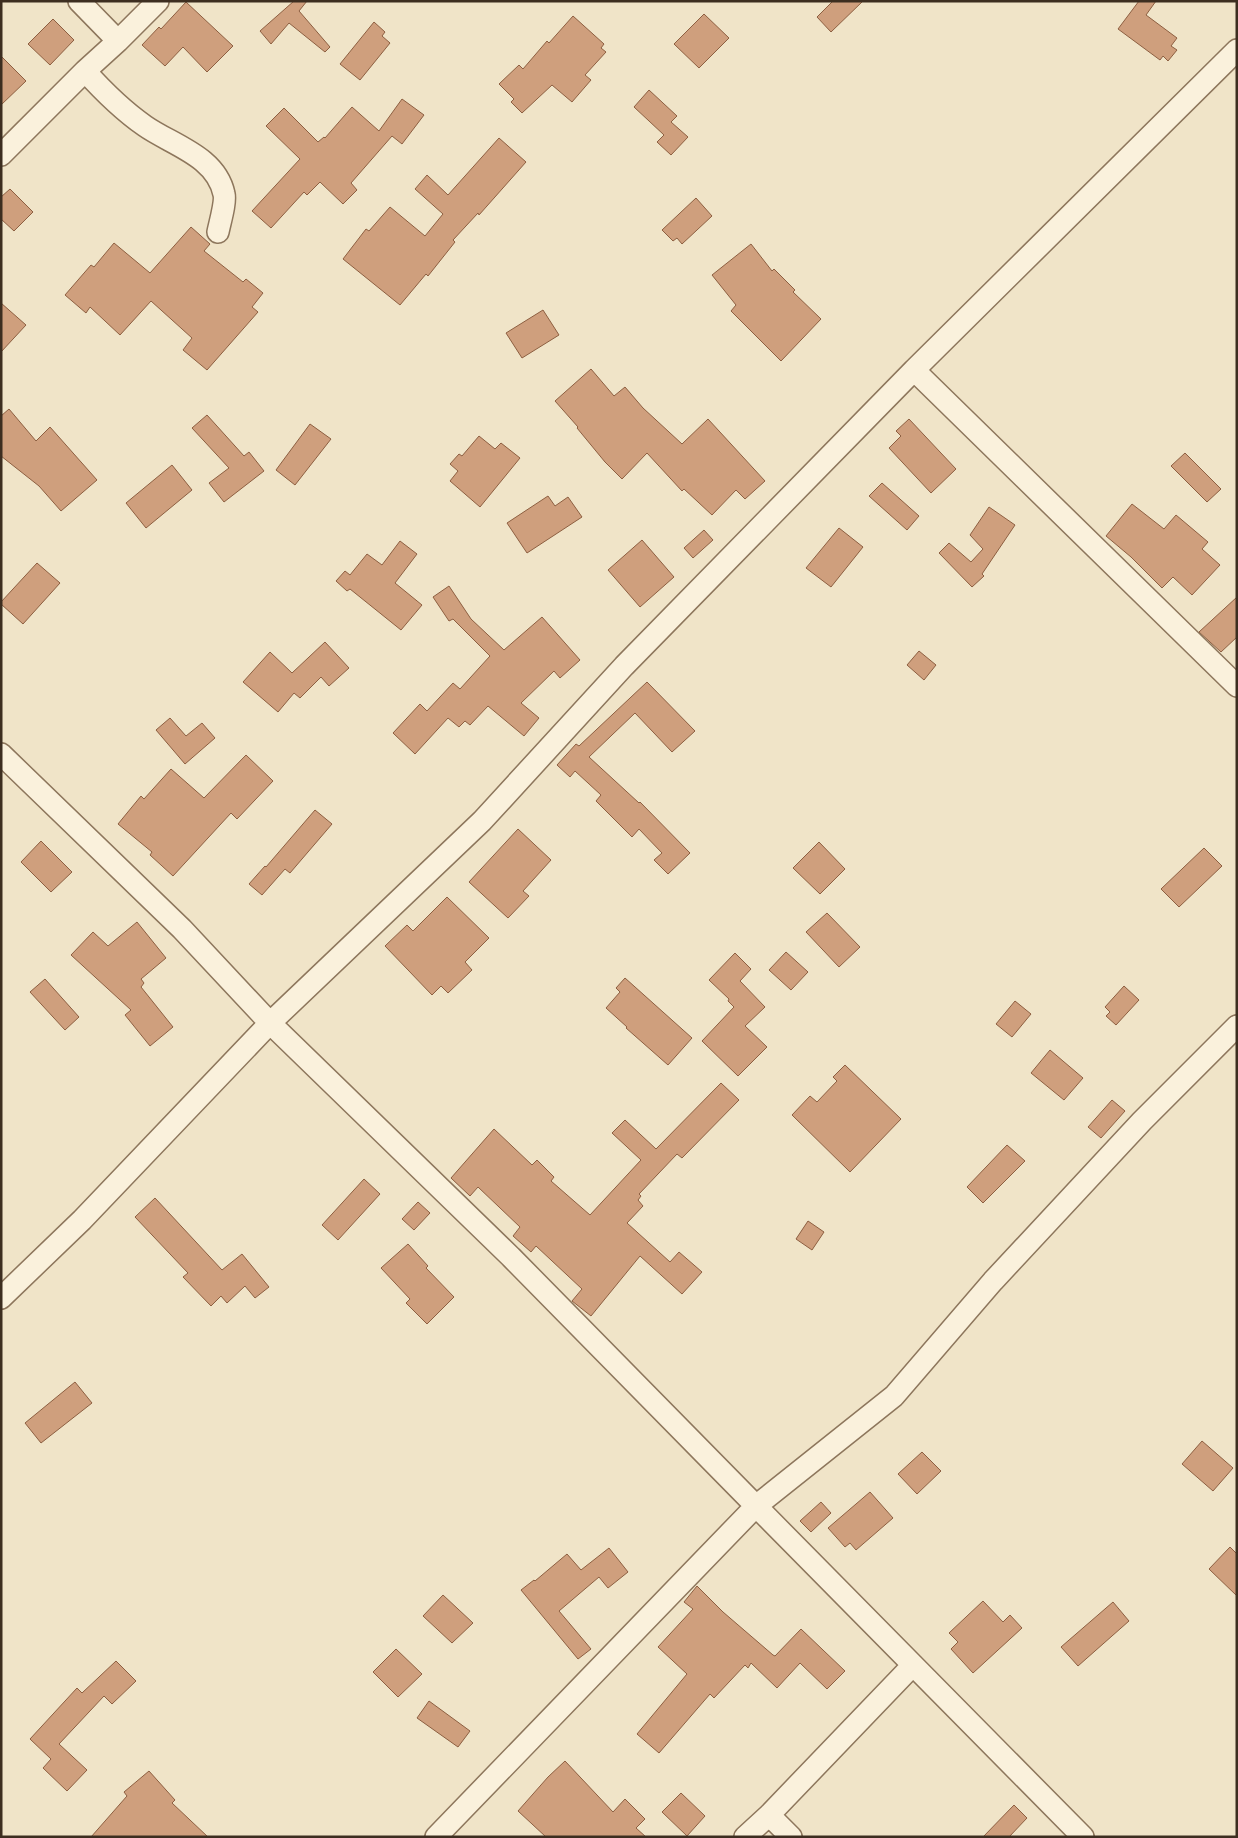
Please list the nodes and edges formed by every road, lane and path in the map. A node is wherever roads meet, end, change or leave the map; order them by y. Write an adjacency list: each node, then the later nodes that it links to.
1 (79, 1): 3 (street)
2 (158, 1): 3 (street)
3 (118, 41): 5 (street)
4 (1237, 50): 8 (street)
5 (85, 71): 6 (street); 7 (street)
6 (1, 155)
7 (218, 232)
8 (914, 370): 9 (street); 11 (street)
9 (1237, 686)
10 (1, 754): 11 (street)
11 (270, 1023): 13 (street); 14 (street)
12 (1237, 1026): 14 (street)
13 (1, 1298)
14 (756, 1506): 15 (street); 17 (street)
15 (913, 1665): 16 (street); 20 (street)
16 (769, 1815): 18 (street); 19 (street)
17 (436, 1837)
18 (745, 1837)
19 (791, 1837)
20 (1083, 1837)

